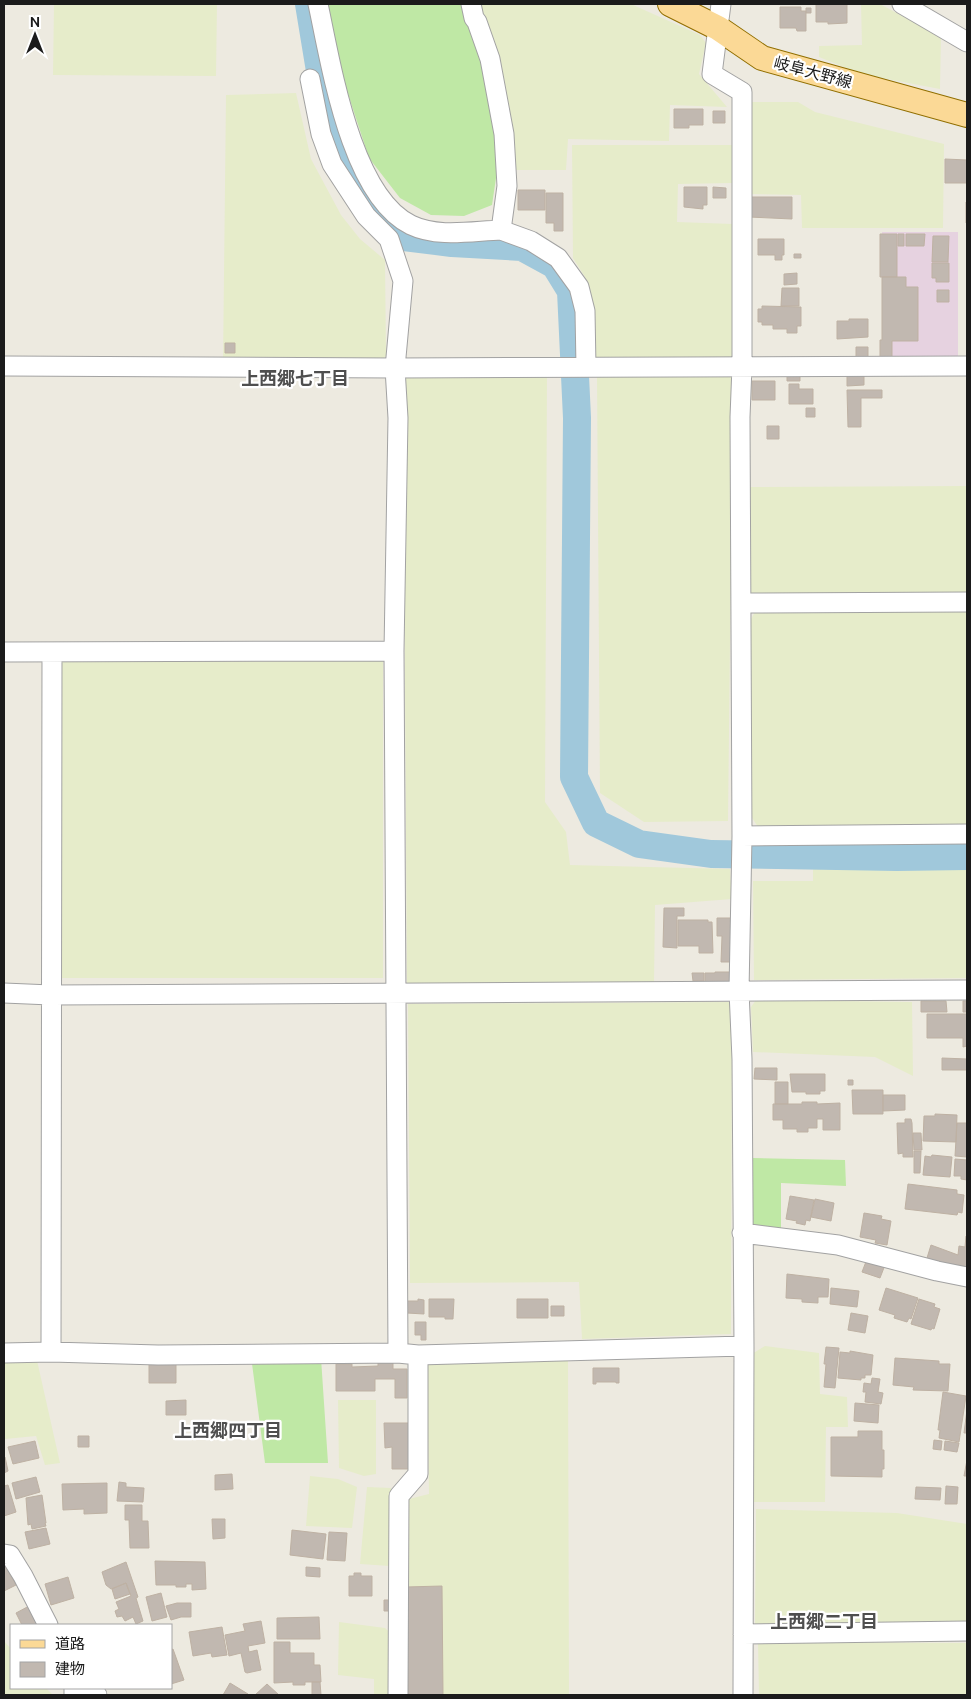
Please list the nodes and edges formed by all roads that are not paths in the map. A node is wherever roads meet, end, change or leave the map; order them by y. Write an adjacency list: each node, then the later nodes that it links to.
1 (318, 4): 10 (street)
2 (471, 4): 10 (street)
3 (670, 4): 6 (main road, 岐阜大野線)
4 (721, 4): 6 (street)
5 (902, 4): 7 (street)
6 (718, 28): 9 (main road, 岐阜大野線); 12 (street)
7 (967, 42)
8 (310, 79): 15 (street)
9 (967, 115)
10 (501, 230): 14 (street)
11 (4, 366): 15 (street)
12 (742, 366): 13 (street); 14 (street); 17 (street)
13 (967, 366)
14 (586, 367): 15 (street)
15 (395, 368): 20 (street)
16 (967, 602): 17 (street)
17 (742, 603): 22 (street)
18 (4, 652): 19 (street)
19 (52, 652): 20 (street); 27 (street)
20 (394, 652): 26 (street)
21 (967, 834): 22 (street)
22 (742, 839): 24 (street)
23 (967, 990): 24 (street)
24 (739, 991): 26 (street); 28 (street)
25 (4, 993): 27 (street)
26 (395, 993): 27 (street); 33 (street)
27 (51, 995): 31 (street)
28 (742, 1233): 29 (street); 30 (street)
29 (967, 1277)
30 (744, 1346): 34 (street); 38 (street)
31 (51, 1352): 32 (street); 33 (street)
32 (4, 1353)
33 (398, 1353): 34 (street)
34 (418, 1355): 39 (street)
35 (4, 1554): 36 (street)
36 (47, 1624)
37 (967, 1632): 38 (street)
38 (743, 1634): 40 (street)
39 (398, 1695)
40 (743, 1695)

